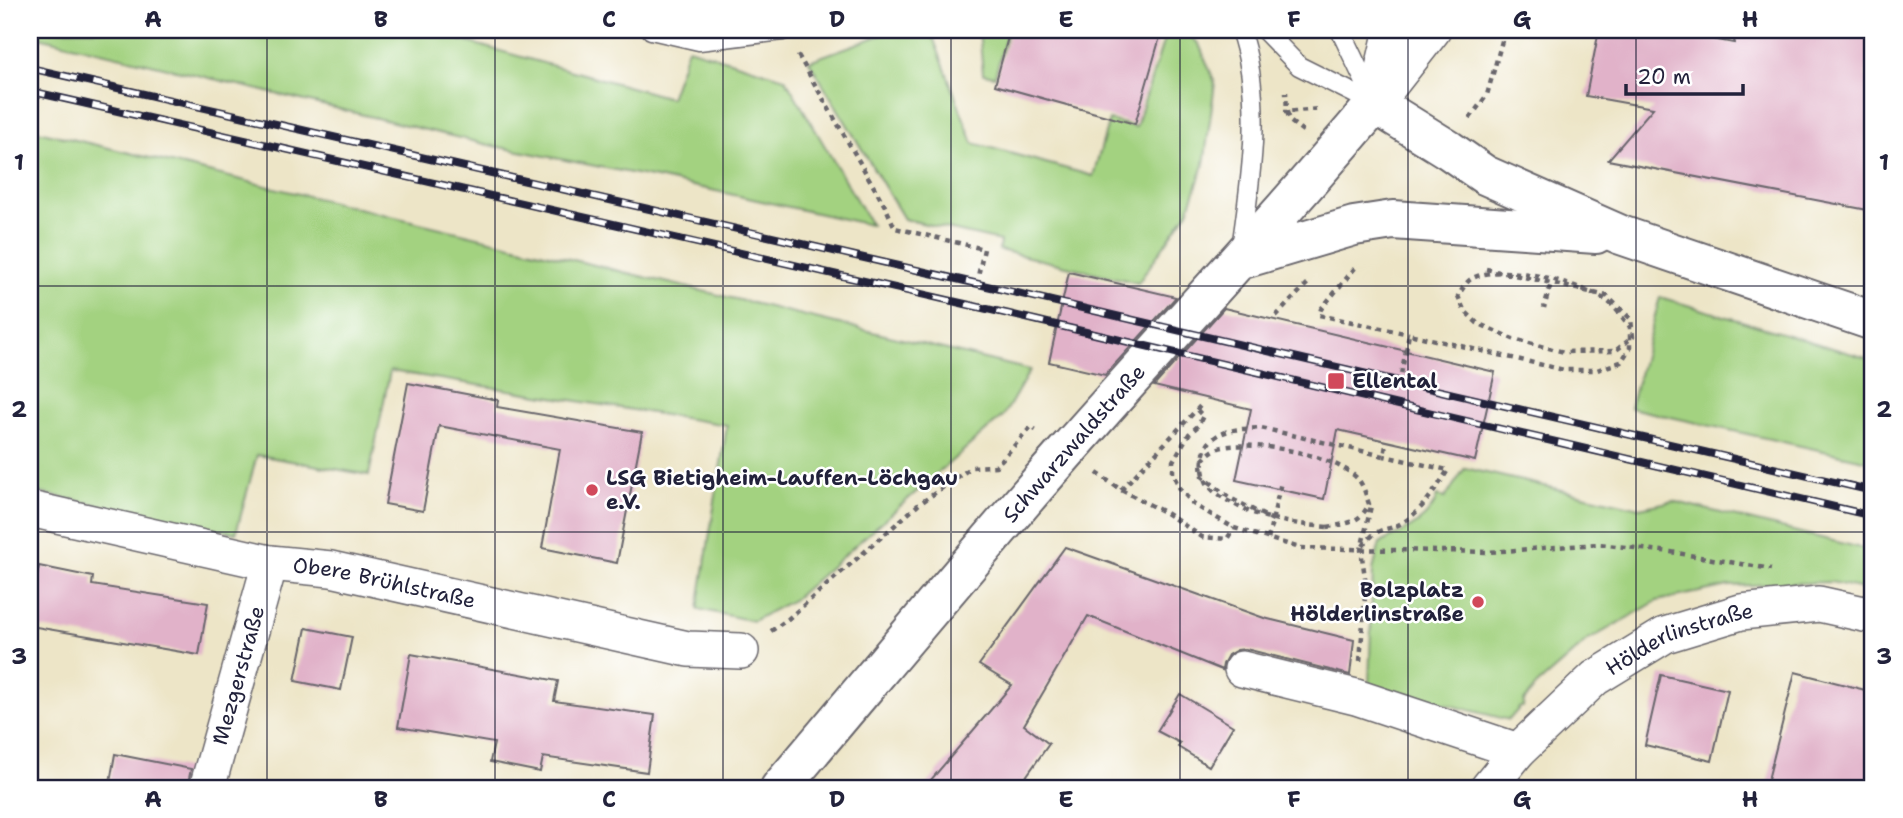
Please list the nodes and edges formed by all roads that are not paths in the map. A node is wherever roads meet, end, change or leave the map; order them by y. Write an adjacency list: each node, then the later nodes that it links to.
1 (651, 30): 2 (lane)
2 (784, 30)
3 (1240, 30): 10 (lane)
4 (1264, 30): 8 (lane)
5 (1340, 30): 8 (lane)
6 (1392, 30): 8 (street, Schwarzwaldstraße)
7 (1433, 30): 8 (street, Schwarzwaldstraße)
8 (1375, 104): 9 (main road); 10 (main road, Schwarzwaldstraße)
9 (1621, 235): 10 (main road); 11 (main road)
10 (1240, 260): 19 (main road, Schwarzwaldstraße)
11 (1873, 321)
12 (30, 509): 13 (street, Obere Brühlstraße)
13 (270, 563): 15 (street, Obere Brühlstraße); 18 (street, Mezgerstraße)
14 (1873, 616): 17 (street, Hölderlinstraße)
15 (741, 651)
16 (1242, 669): 17 (street)
17 (1518, 751): 20 (street, Hölderlinstraße)
18 (207, 788)
19 (780, 788)
20 (1488, 788)

